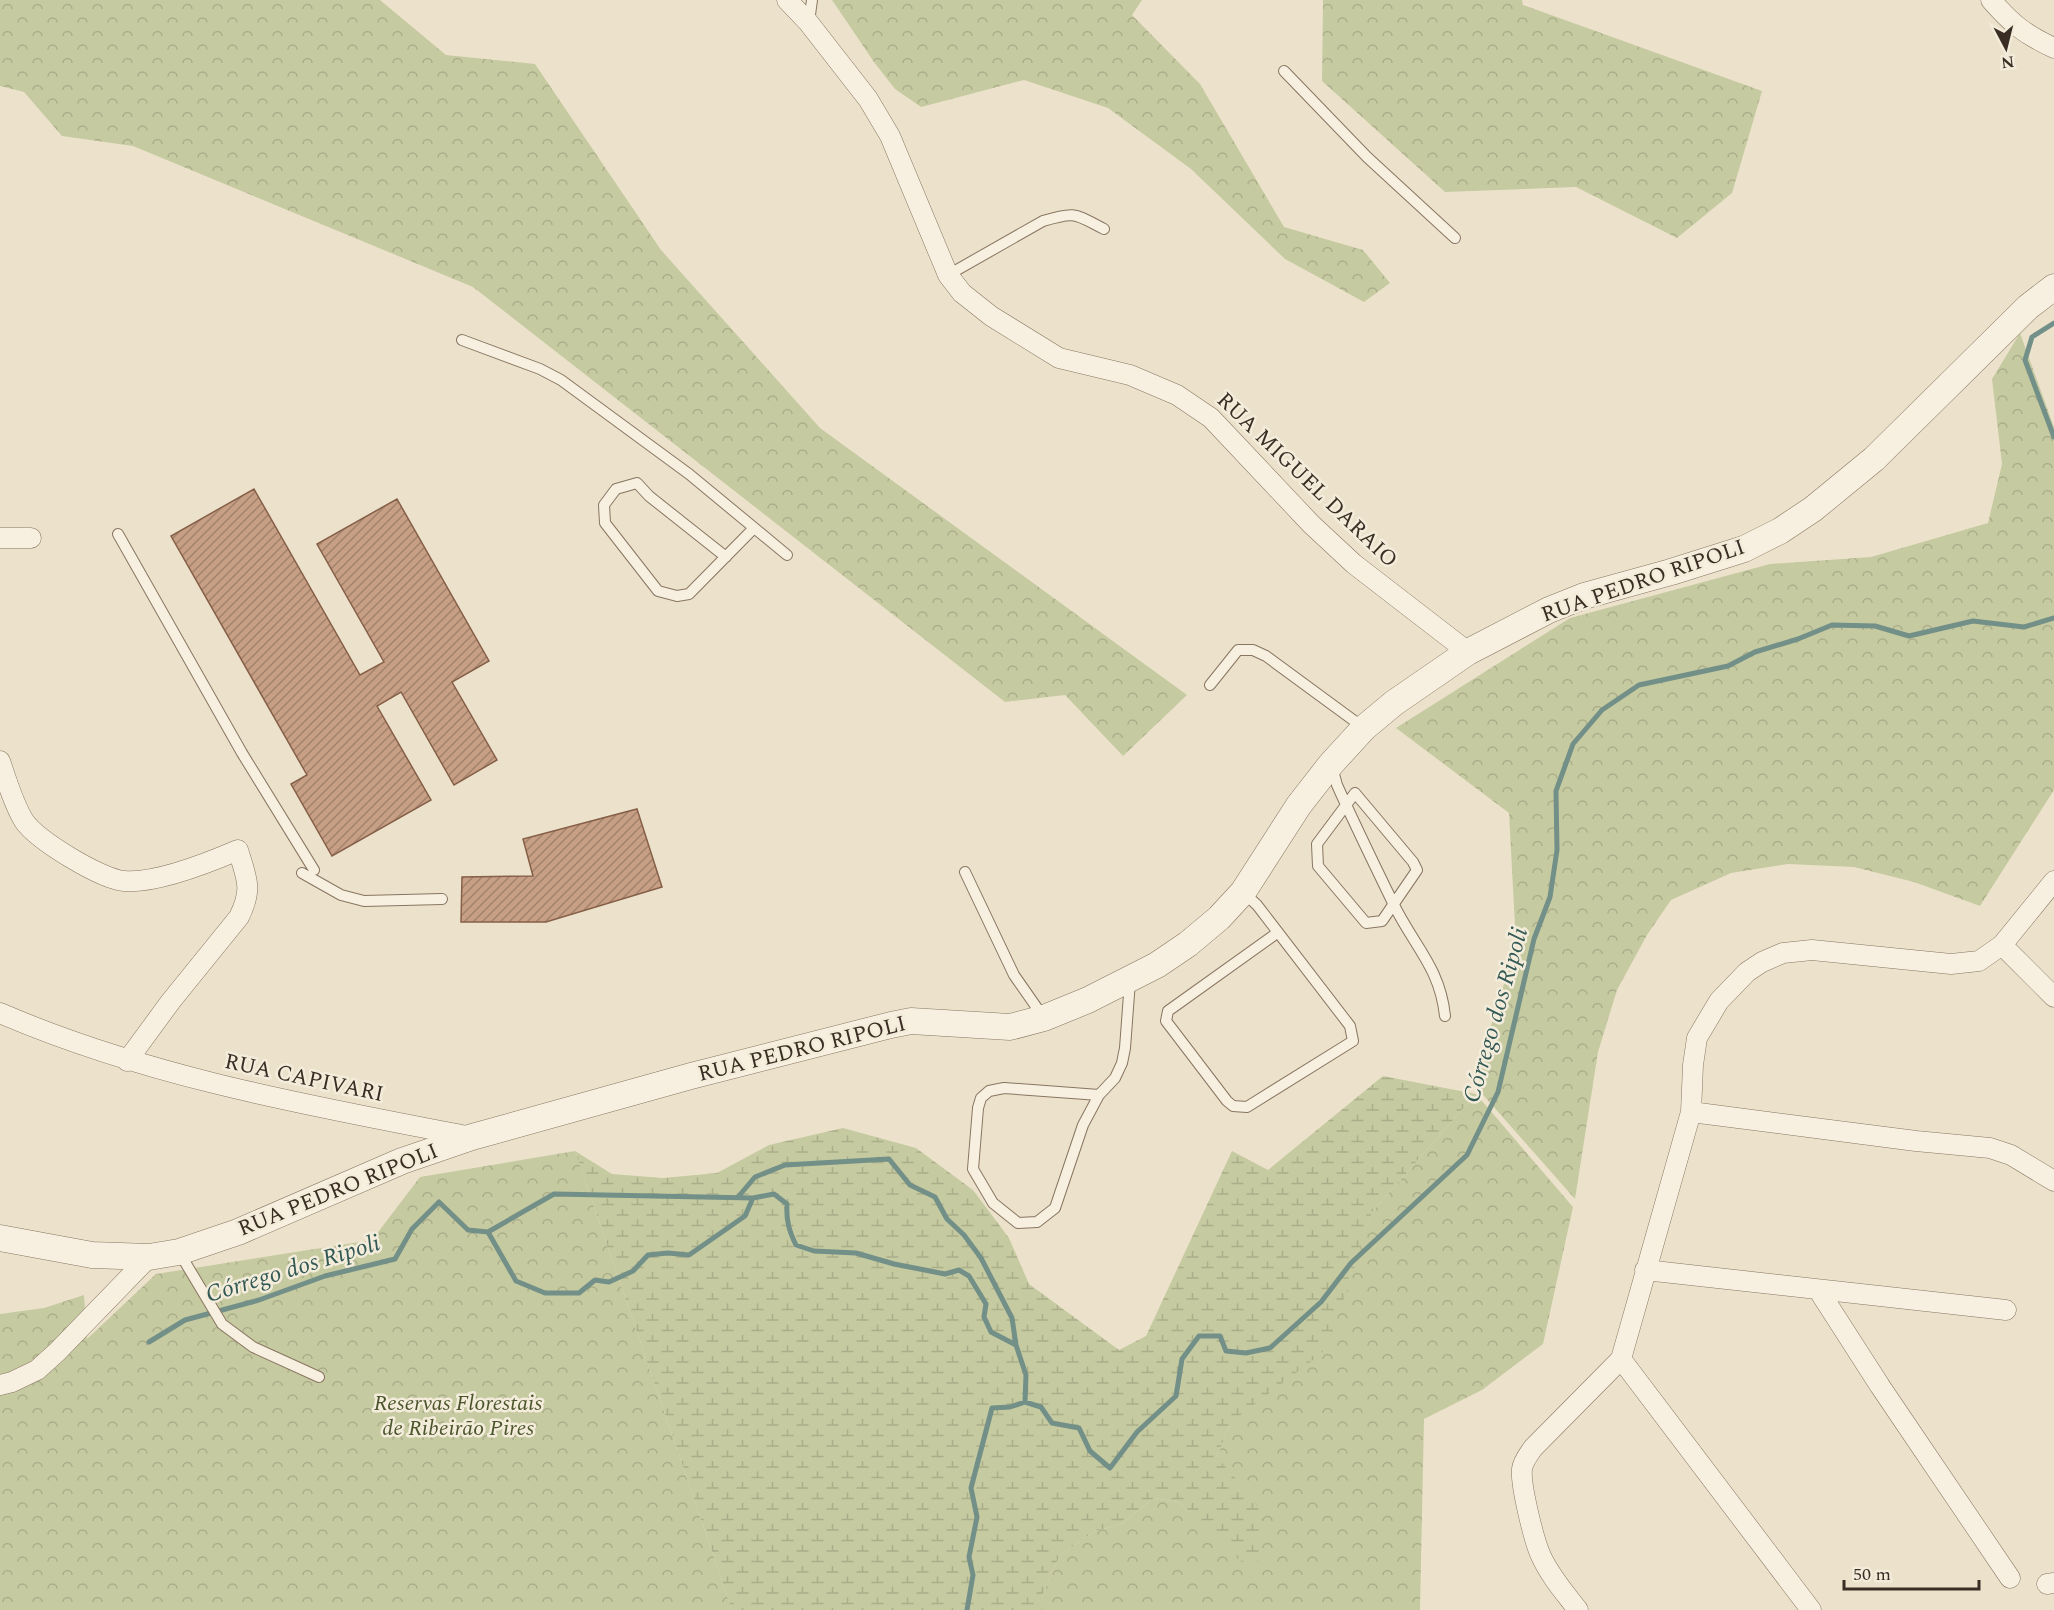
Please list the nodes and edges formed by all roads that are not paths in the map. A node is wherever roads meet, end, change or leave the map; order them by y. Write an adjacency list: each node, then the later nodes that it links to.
1 (787, 0): 4 (street, RUA MIGUEL DARAIO)
2 (812, 0): 4 (lane)
3 (1991, 0): 5 (street)
4 (808, 22): 9 (street, RUA MIGUEL DARAIO)
5 (2054, 48)
6 (1284, 71): 8 (lane)
7 (1104, 229): 9 (lane)
8 (1455, 238)
9 (948, 275): 18 (street, RUA MIGUEL DARAIO)
10 (2054, 287): 18 (street, RUA PEDRO RIPOLI)
11 (462, 340): 12 (lane)
12 (754, 528): 16 (lane); 17 (lane)
13 (118, 534): 24 (lane)
14 (0, 538): 15 (street)
15 (31, 538)
16 (787, 555)
17 (726, 557): 17 (lane)
18 (1468, 652): 20 (street, RUA PEDRO RIPOLI)
19 (1210, 685): 20 (lane)
20 (1365, 729): 22 (street, RUA PEDRO RIPOLI)
21 (0, 762): 38 (street)
22 (1331, 764): 23 (lane); 28 (street, RUA PEDRO RIPOLI)
23 (1345, 803): 30 (lane); 30 (lane); 30 (lane)
24 (314, 870)
25 (965, 872): 37 (lane)
26 (302, 873): 29 (lane)
27 (2054, 881): 32 (street)
28 (1243, 892): 31 (lane); 33 (street, RUA PEDRO RIPOLI)
29 (442, 899)
30 (1394, 905): 36 (lane)
31 (1277, 933): 31 (lane)
32 (2002, 945): 34 (street); 40 (street)
33 (1130, 979): 37 (street, RUA PEDRO RIPOLI); 39 (lane)
34 (2054, 997)
35 (0, 1013): 38 (street, RUA CAPIVARI)
36 (1445, 1016)
37 (1044, 1018): 41 (street, RUA PEDRO RIPOLI)
38 (127, 1061): 41 (street, RUA CAPIVARI)
39 (1099, 1095): 39 (lane)
40 (1690, 1112): 42 (street); 46 (street)
41 (472, 1137): 44 (street, RUA PEDRO RIPOLI)
42 (2054, 1181)
43 (0, 1238): 45 (street, RUA PEDRO RIPOLI)
44 (179, 1252): 45 (street, RUA PEDRO RIPOLI); 50 (lane)
45 (149, 1257): 51 (street)
46 (1645, 1270): 47 (street); 49 (street)
47 (1820, 1291): 48 (street); 52 (street)
48 (2006, 1310)
49 (1621, 1359): 53 (street); 54 (street)
50 (319, 1377)
51 (0, 1385)
52 (2010, 1578)
53 (1578, 1610)
54 (1810, 1610)

